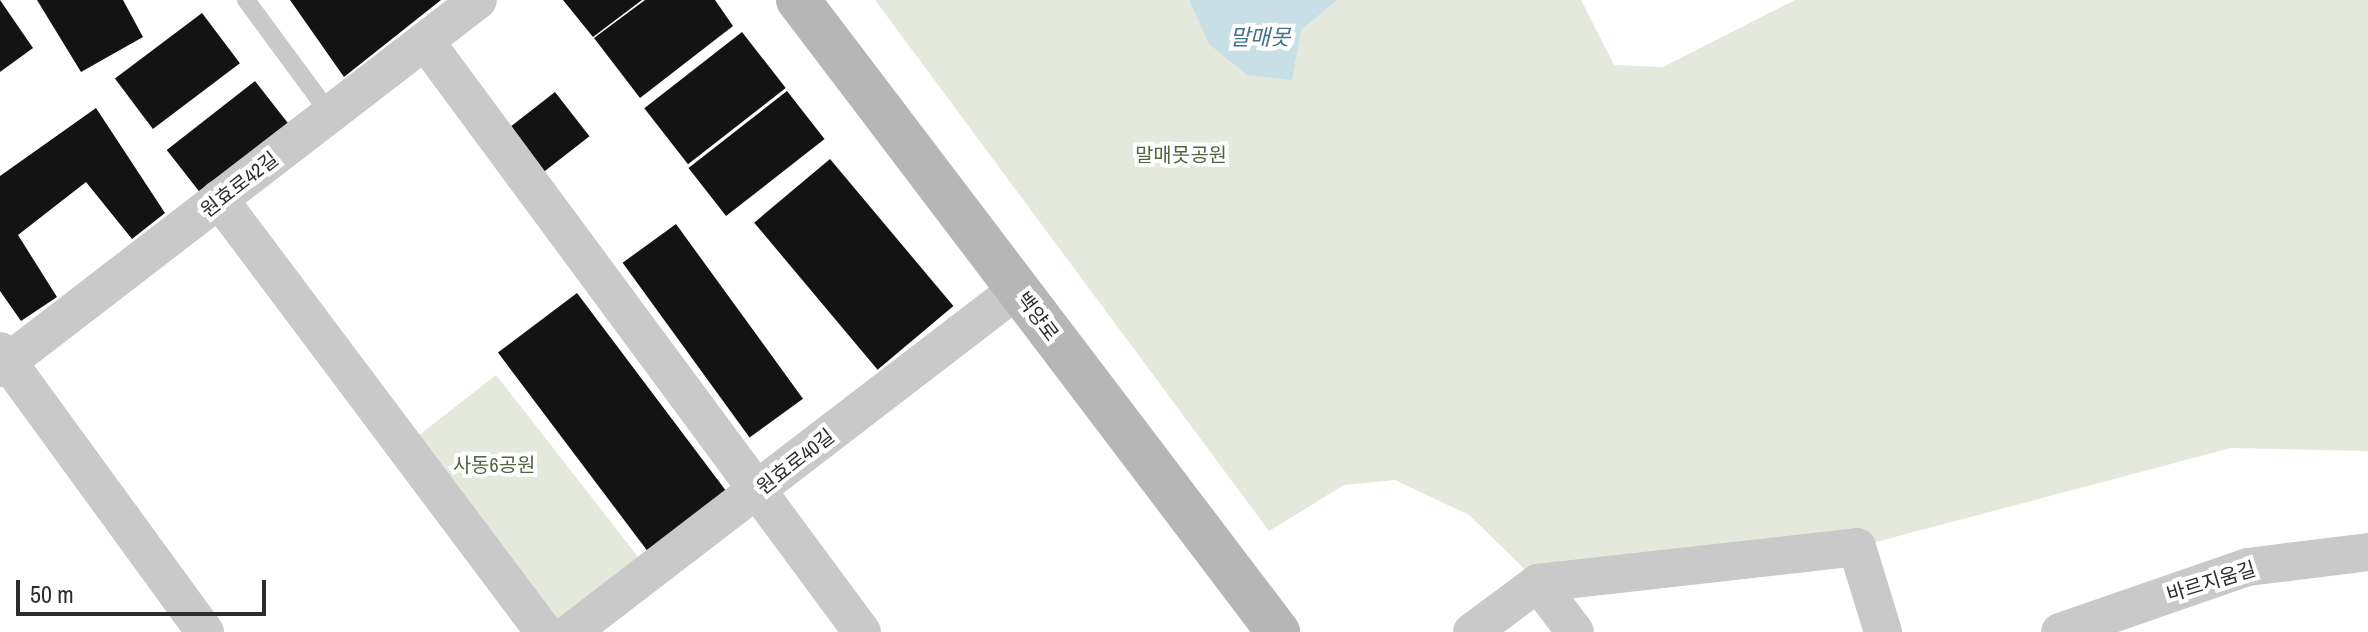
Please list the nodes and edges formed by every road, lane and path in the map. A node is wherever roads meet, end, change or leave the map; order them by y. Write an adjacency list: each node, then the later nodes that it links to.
1 (246, 0): 5 (lane)
2 (478, 0): 4 (street, 원효로42길)
3 (798, 0): 7 (street, 백양로)
4 (425, 41): 5 (street, 원효로42길); 9 (street)
5 (330, 114): 6 (street, 원효로42길)
6 (219, 199): 8 (street, 원효로42길); 13 (street)
7 (1018, 289): 9 (street, 원효로40길); 16 (street, 백양로)
8 (3, 360): 12 (street)
9 (756, 490): 14 (street, 원효로40길); 15 (street)
10 (2368, 552): 20 (street, 바르지움길)
11 (1538, 583): 17 (street); 18 (street); 19 (street)
12 (205, 632)
13 (544, 632)
14 (571, 632)
15 (862, 632)
16 (1278, 632)
17 (1472, 632)
18 (1575, 632)
19 (1883, 632)
20 (2060, 632)

